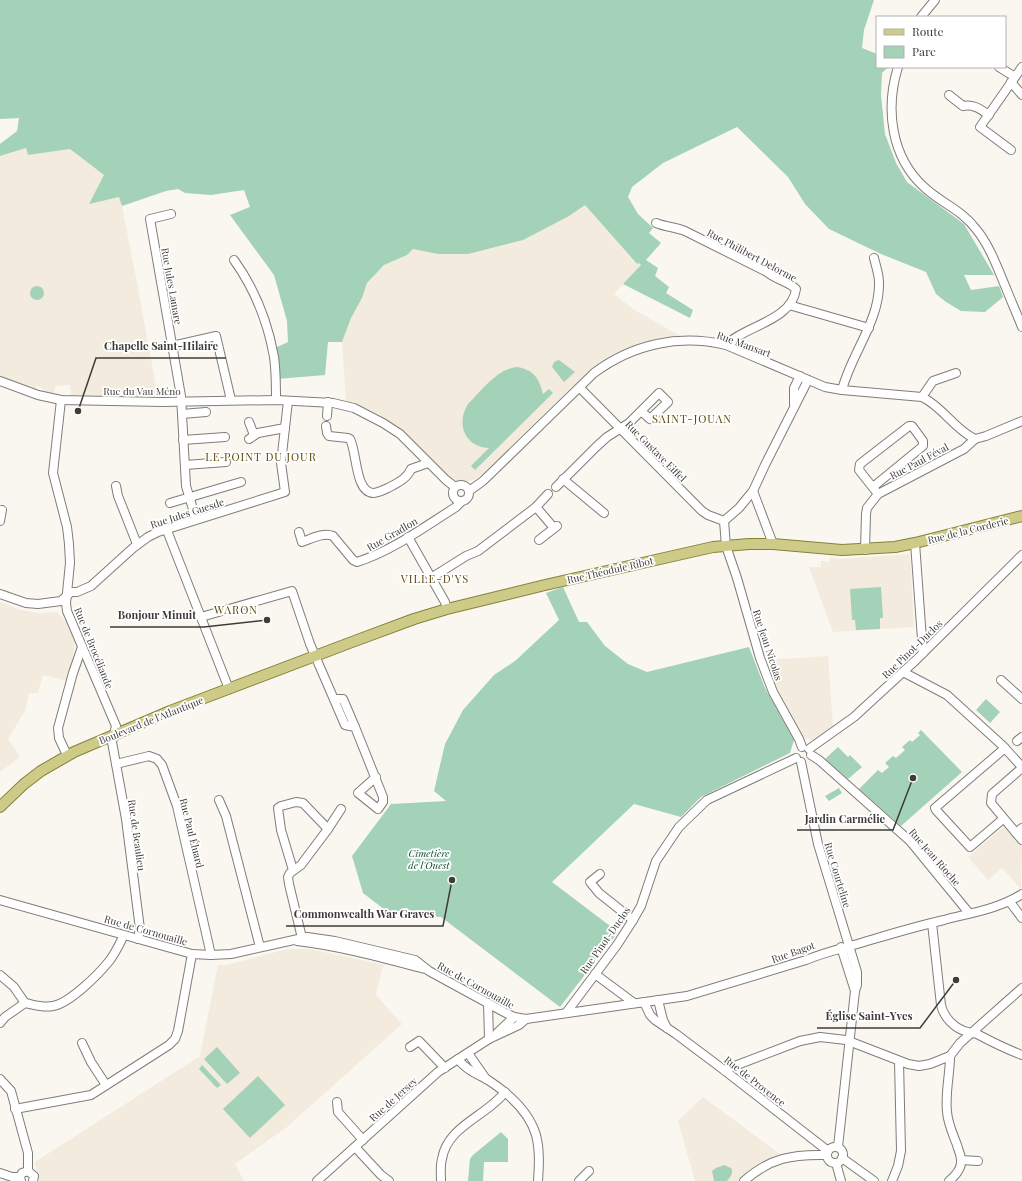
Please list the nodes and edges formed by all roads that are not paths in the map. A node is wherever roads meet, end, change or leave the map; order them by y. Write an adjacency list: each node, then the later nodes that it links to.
1 (935, 0): 2 (street)
2 (923, 16)
3 (1022, 67): 6 (street)
4 (898, 68): 16 (street)
5 (1000, 68): 6 (street)
6 (1013, 80): 8 (street); 9 (street)
7 (949, 95): 9 (street)
8 (1022, 95)
9 (988, 115): 10 (street)
10 (1011, 150)
11 (171, 214): 18 (street, Rue Jules Lamare)
12 (656, 224): 15 (street, Rue Philibert Delorme)
13 (874, 258): 17 (street)
14 (234, 260): 29 (street)
15 (789, 305): 17 (street); 19 (street)
16 (1022, 326)
17 (869, 328): 25 (street)
18 (172, 346): 28 (street); 30 (street, Rue Jules Lamare)
19 (726, 346): 21 (street, Rue Mansart); 24 (street, Rue Mansart)
20 (956, 373): 26 (street)
21 (800, 376): 22 (street, Rue Mansart); 34 (street)
22 (808, 380): 25 (street, Rue Mansart); 34 (street)
23 (0, 381): 27 (street, Rue du Vau Méno)
24 (580, 388): 42 (street, Rue Gustave Eiffel); 55 (street, Rue Mansart)
25 (842, 390): 26 (street, Rue Mansart)
26 (922, 397): 44 (street)
27 (61, 400): 30 (street, Rue du Vau Méno); 81 (street, Rue de Brocéliande)
28 (230, 400): 29 (street, Rue du Vau Méno); 30 (street, Rue du Vau Méno)
29 (276, 400): 31 (street, Rue du Vau Méno)
30 (181, 401): 36 (street, Rue Jules Lamare)
31 (288, 401): 32 (street, Rue du Vau Méno); 41 (street)
32 (328, 402): 37 (street); 47 (street, Rue du Vau Méno)
33 (641, 411): 42 (street)
34 (792, 411): 56 (street)
35 (206, 412): 36 (street)
36 (182, 414): 45 (street, Rue Jules Lamare)
37 (327, 416)
38 (1022, 421): 44 (street, Rue Paul Féval)
39 (249, 422): 41 (street)
40 (326, 426): 47 (street)
41 (285, 428): 66 (street, Rue Jules Guesde)
42 (620, 429): 49 (street); 68 (street, Rue Gustave Eiffel)
43 (225, 437): 45 (street)
44 (975, 439): 58 (street, Rue Paul Féval)
45 (183, 440): 48 (street, Rue Jules Lamare)
46 (226, 462): 48 (street)
47 (428, 463): 52 (street, Rue du Vau Méno)
48 (185, 465): 59 (street, Rue Jules Lamare)
49 (563, 479): 53 (street); 64 (street)
50 (241, 482): 59 (street)
51 (116, 486): 73 (street)
52 (455, 487): 55 (street); 60 (street)
53 (556, 487)
54 (872, 487): 54 (street); 58 (street)
55 (469, 491): 60 (street)
56 (753, 491): 68 (street); 74 (street)
57 (548, 494): 62 (street)
58 (878, 494): 77 (street, Rue Paul Féval)
59 (189, 497): 61 (street); 66 (street, Rue Jules Lamare)
60 (461, 502): 71 (street, Rue Gradlon)
61 (170, 503)
62 (536, 506): 72 (street); 79 (street)
63 (2, 510): 67 (street)
64 (604, 513)
65 (1022, 516): 75 (main road, Rue de la Corderie)
66 (196, 519): 69 (street, Rue Jules Guesde)
67 (0, 521)
68 (724, 521): 76 (street, Rue Jean Nicolas)
69 (166, 528): 73 (street, Rue Jules Guesde); 83 (street)
70 (299, 532): 71 (street, Rue Gradlon)
71 (408, 537): 79 (street)
72 (539, 540)
73 (138, 544): 81 (street, Rue Jules Guesde)
74 (773, 544): 76 (main road, Rue Théodule Ribot); 77 (main road, Rue Théodule Ribot)
75 (914, 544): 77 (main road, Rue Théodule Ribot); 85 (street)
76 (726, 546): 82 (main road, Rue Théodule Ribot); 93 (street, Rue Jean Nicolas)
77 (865, 550)
78 (1022, 555): 85 (street, Rue Pinot-Duclos)
79 (432, 578): 82 (street)
80 (0, 594): 81 (street, Rue Jules Guesde)
81 (67, 596): 84 (street, Rue de Brocéliande)
82 (447, 609): 86 (main road, Rue Théodule Ribot)
83 (201, 617): 86 (street); 89 (street)
84 (82, 647): 91 (street, Rue de Brocéliande); 94 (street)
85 (923, 653): 87 (street, Rue Pinot-Duclos)
86 (315, 655): 89 (main road, Boulevard de l'Atlantique); 98 (street)
87 (903, 672): 92 (street); 93 (street, Rue Pinot-Duclos)
88 (1001, 680): 90 (street)
89 (229, 689): 91 (main road, Boulevard de l'Atlantique)
90 (1022, 699)
91 (114, 734): 94 (main road, Boulevard de l'Atlantique); 96 (street, Rue de Beaulieu)
92 (1005, 748): 97 (street); 102 (street)
93 (807, 750): 95 (street); 95 (street, Rue Pinot-Duclos); 111 (street, Rue Jean Rioche)
94 (67, 755): 100 (main road, Boulevard de l'Atlantique)
95 (798, 760): 113 (street, Rue Pinot-Duclos); 119 (street, Rue Courteline)
96 (116, 764): 116 (street, Rue de Beaulieu); 122 (street, Rue Paul Éluard)
97 (1022, 768): 102 (street)
98 (376, 777)
99 (219, 800): 120 (street)
100 (0, 807)
101 (341, 809): 103 (street)
102 (1004, 819): 104 (street)
103 (328, 829): 106 (street); 106 (street)
104 (1019, 830): 105 (street)
105 (1022, 840)
106 (293, 870): 117 (street)
107 (600, 874): 113 (street)
108 (1022, 894): 110 (street, Rue Bagot)
109 (0, 900): 115 (street, Rue de Cornouaille)
110 (1010, 902): 111 (street, Rue Bagot); 112 (street)
111 (969, 913): 114 (street, Rue Bagot)
112 (1022, 918)
113 (633, 920): 124 (street, Rue Pinot-Duclos)
114 (932, 923): 119 (street, Rue Bagot); 137 (street)
115 (124, 935): 116 (street, Rue de Cornouaille); 129 (street)
116 (138, 938): 121 (street, Rue de Cornouaille)
117 (302, 938): 118 (street, Rue de Cornouaille); 123 (street, Rue de Cornouaille)
118 (289, 940): 120 (street, Rue de Cornouaille); 123 (street, Rue de Cornouaille)
119 (845, 946): 127 (street, Rue Bagot); 139 (street, Rue Courteline)
120 (260, 947): 122 (street, Rue de Cornouaille)
121 (192, 954): 122 (street, Rue de Cornouaille); 151 (street)
122 (211, 955)
123 (429, 971): 130 (street, Rue de Cornouaille)
124 (595, 974): 131 (street); 132 (street, Rue Pinot-Duclos)
125 (0, 975): 129 (street)
126 (1022, 988): 137 (street)
127 (658, 1000): 128 (street, Rue Bagot); 136 (street)
128 (644, 1002): 131 (street, Rue Bagot); 136 (street, Rue de Provence)
129 (25, 1003): 135 (street)
130 (488, 1003): 133 (street, Rue de Cornouaille); 138 (street)
131 (634, 1003): 132 (street, Rue Bagot)
132 (566, 1013): 134 (street, Rue de Jersey)
133 (514, 1017): 134 (street, Rue de Jersey); 138 (street, Rue de Jersey)
134 (526, 1020): 138 (street, Rue de Jersey)
135 (0, 1023)
136 (668, 1029): 148 (street, Rue de Provence)
137 (972, 1033): 143 (street); 144 (street)
138 (489, 1039): 142 (street, Rue de Jersey)
139 (850, 1042): 146 (street); 148 (street); 157 (street, Rue Courteline)
140 (82, 1043): 151 (street)
141 (410, 1047): 147 (street)
142 (468, 1053): 145 (street, Rue de Jersey); 150 (street)
143 (1022, 1055)
144 (950, 1056): 146 (street); 160 (street)
145 (458, 1059): 147 (street, Rue de Jersey); 150 (street)
146 (899, 1061): 175 (street)
147 (445, 1068): 155 (street, Rue de Jersey)
148 (724, 1070): 158 (street, Rue de Provence)
149 (0, 1079): 154 (street)
150 (487, 1080): 152 (street)
151 (106, 1085): 154 (street)
152 (505, 1092): 169 (street); 170 (street)
153 (337, 1102): 155 (street)
154 (15, 1109): 162 (street)
155 (363, 1140): 156 (street, Rue de Jersey)
156 (355, 1147): 167 (street, Rue de Jersey); 168 (street)
157 (838, 1147): 158 (street); 159 (street)
158 (827, 1153): 159 (street); 172 (street)
159 (839, 1160): 173 (street); 174 (street)
160 (962, 1160): 161 (street); 176 (street)
161 (978, 1161)
162 (28, 1171): 165 (street); 166 (street)
163 (589, 1171): 171 (street)
164 (0, 1173): 165 (street)
165 (20, 1179)
166 (33, 1181)
167 (318, 1181)
168 (389, 1181)
169 (441, 1181)
170 (538, 1181)
171 (579, 1181)
172 (744, 1181)
173 (841, 1181)
174 (874, 1181)
175 (892, 1181)
176 (950, 1181)

